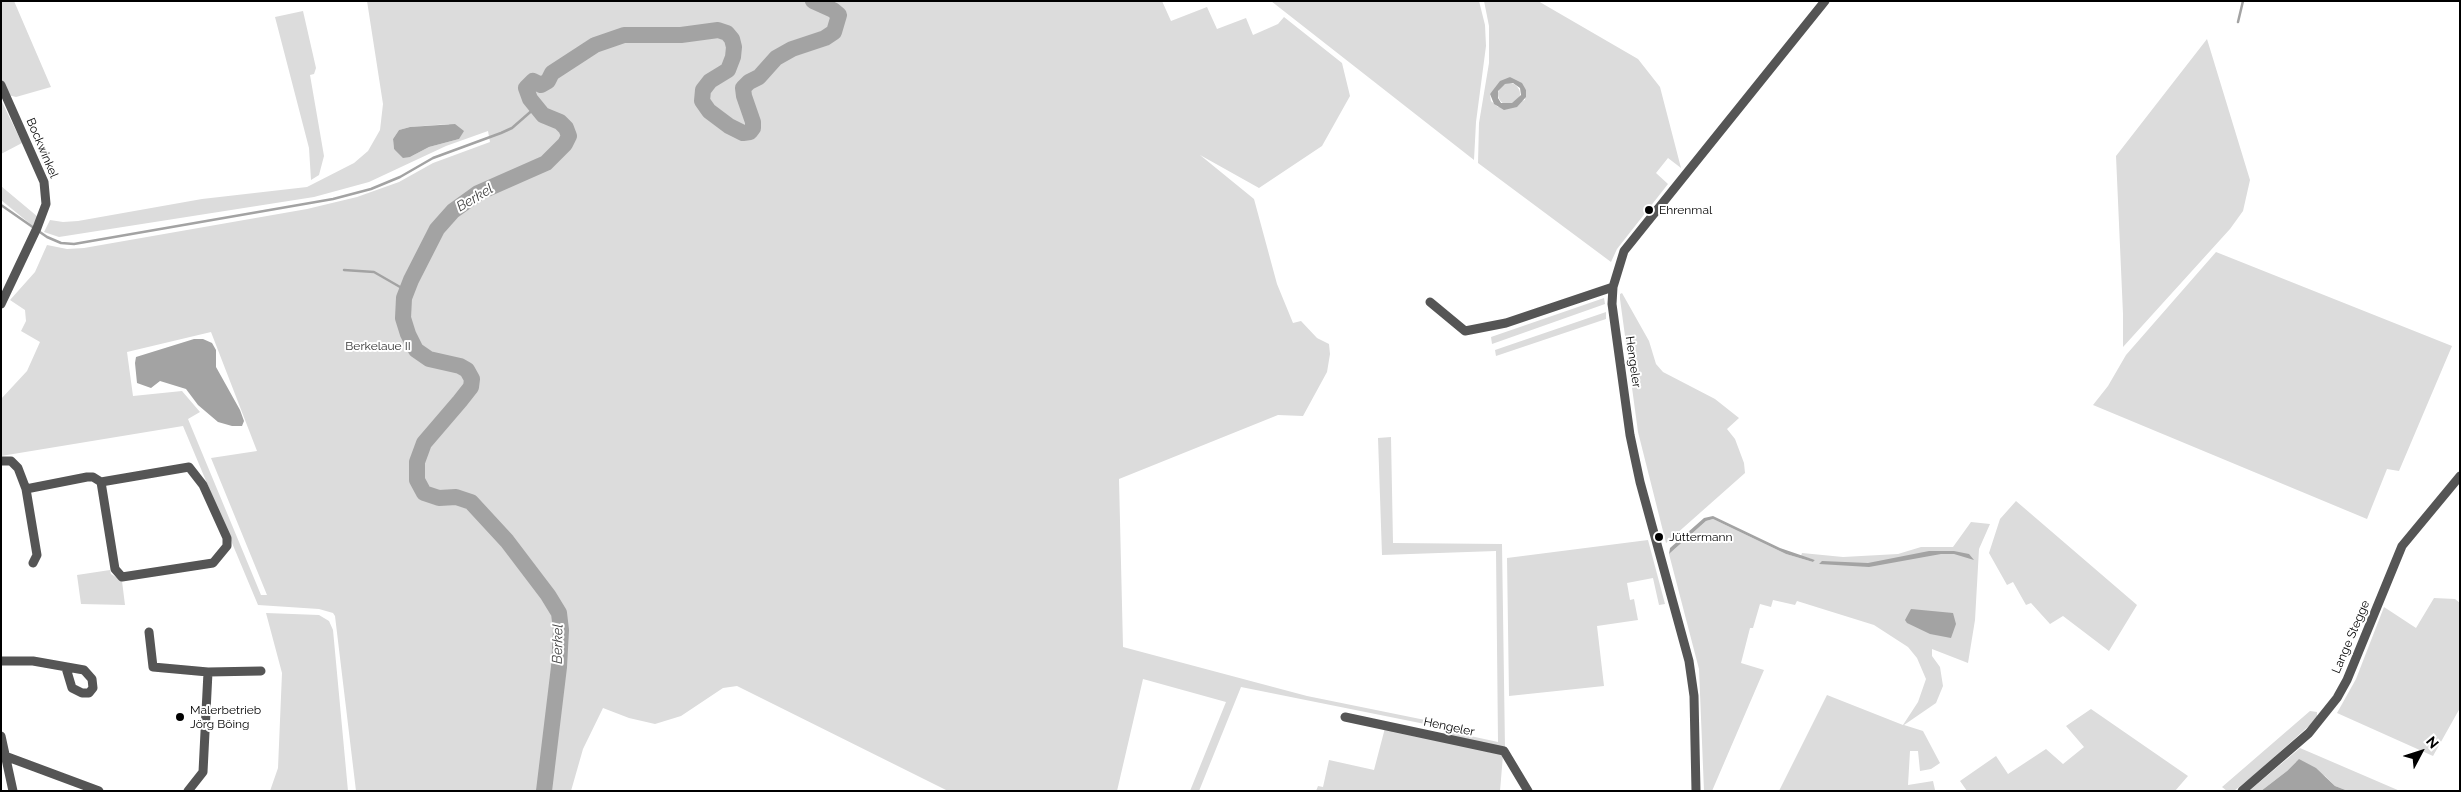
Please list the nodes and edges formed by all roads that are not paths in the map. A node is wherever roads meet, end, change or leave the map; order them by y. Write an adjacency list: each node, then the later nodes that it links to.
1 (1825, 1): 3 (street, Hengeler)
2 (1, 85): 5 (street, Bockwinkel)
3 (1613, 287): 4 (street); 23 (street, Hengeler)
4 (1430, 302)
5 (1, 304)
6 (1, 461): 9 (street)
7 (2460, 476): 24 (street, Lange Stegge)
8 (101, 482): 8 (street); 9 (street)
9 (26, 489): 10 (street)
10 (33, 563)
11 (149, 632): 15 (street)
12 (1, 661): 13 (street)
13 (66, 668)
14 (261, 671): 15 (street)
15 (208, 672): 21 (street)
16 (1345, 717): 22 (street, Hengeler)
17 (1, 736): 18 (street)
18 (5, 756): 19 (street); 20 (street)
19 (13, 791)
20 (98, 791)
21 (188, 791)
22 (1528, 791)
23 (1696, 791)
24 (2242, 791)

